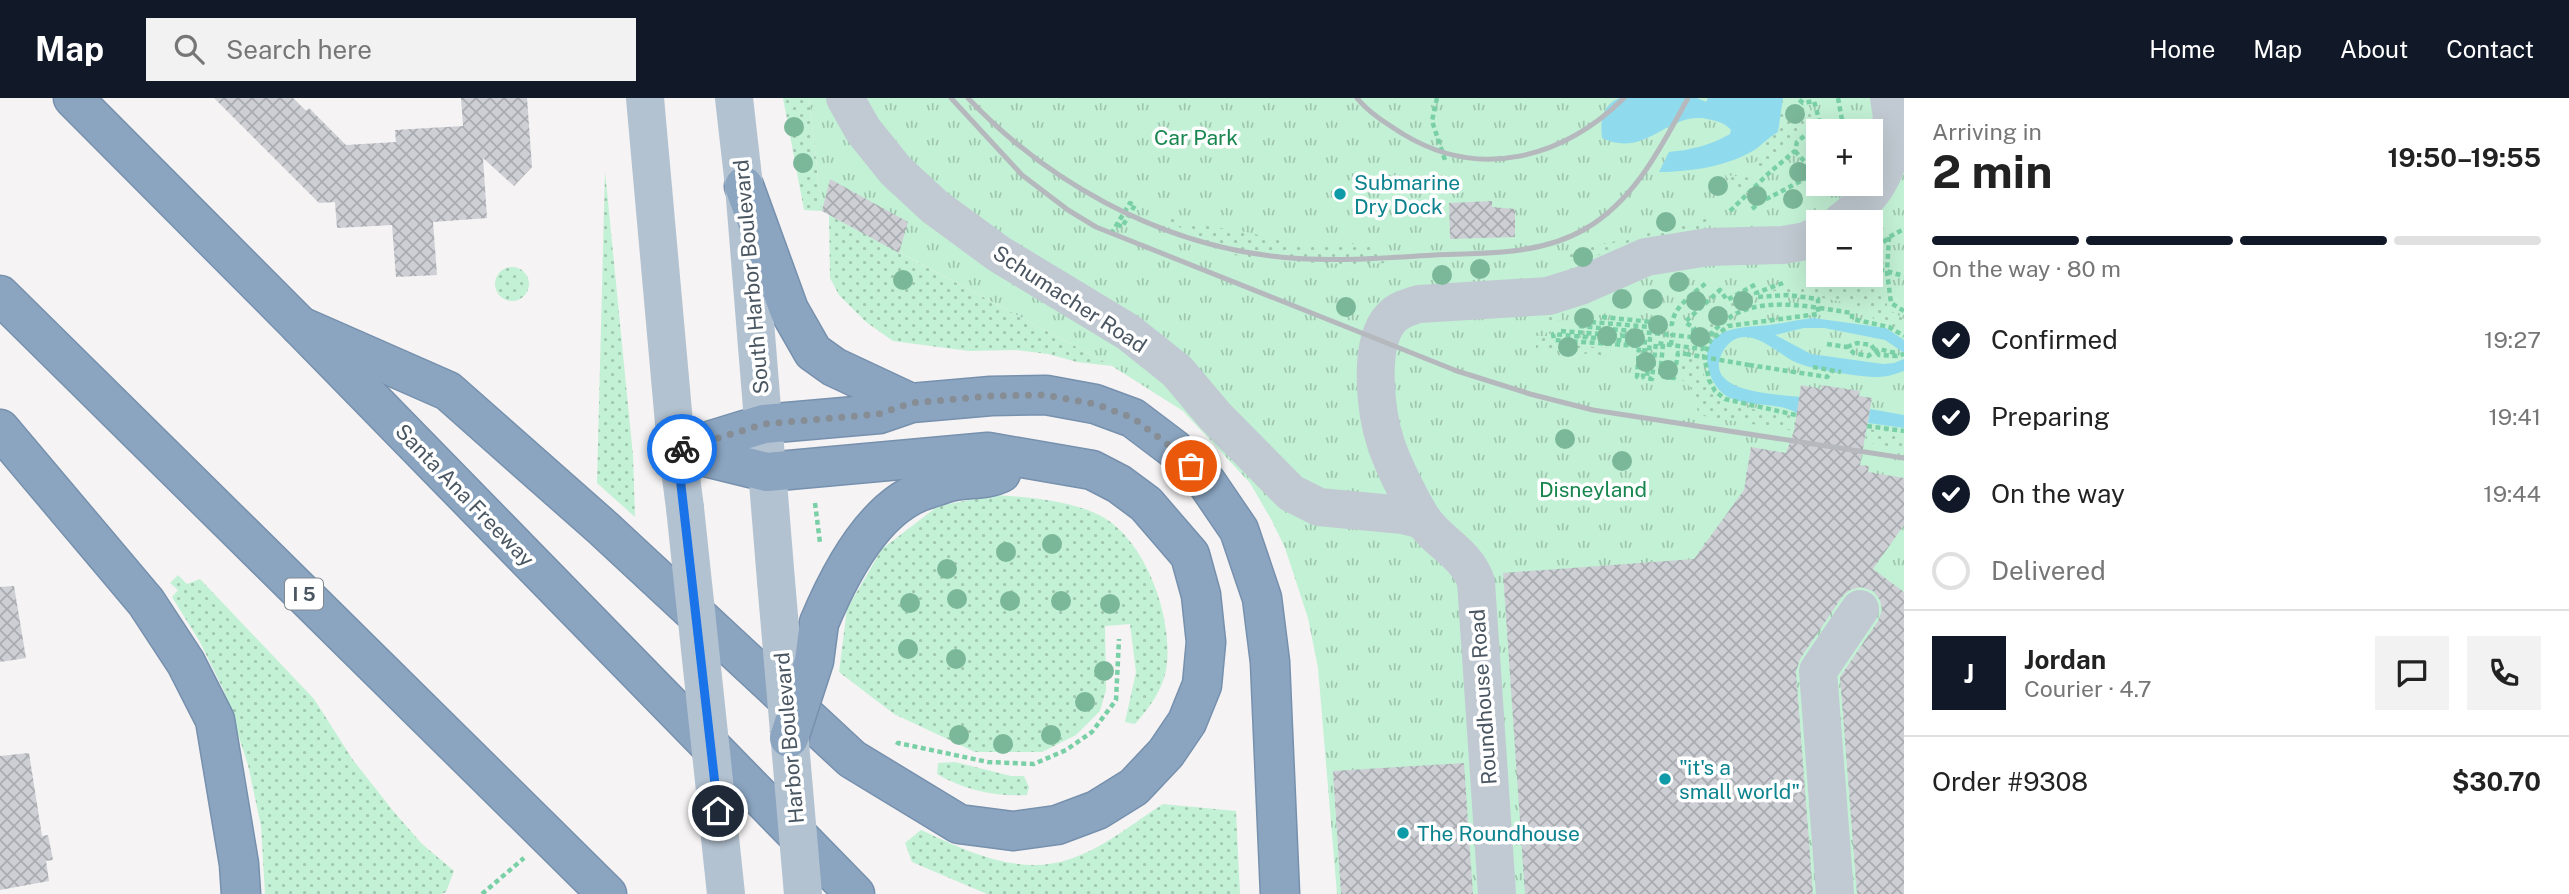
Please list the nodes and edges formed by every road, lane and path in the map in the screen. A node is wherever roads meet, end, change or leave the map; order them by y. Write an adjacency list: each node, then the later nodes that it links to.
1 (73, 98): 39 (highway, Santa Ana Freeway)
2 (645, 98): 58 (main road)
3 (734, 98): 18 (main road, South Harbor Boulevard)
4 (845, 98): 62 (street, Schumacher Road)
5 (1437, 98): 16 (path)
6 (1797, 98): 10 (path)
7 (1822, 98): 10 (path)
8 (1838, 98): 12 (path)
9 (1889, 98): 20 (street)
10 (1814, 101): 11 (path)
11 (1819, 119)
12 (1842, 119)
13 (1806, 137): 14 (path)
14 (1796, 151): 15 (path); 22 (path)
15 (1806, 161)
16 (1446, 163)
17 (1806, 179): 21 (path)
18 (744, 186): 52 (highway); 54 (main road, South Harbor Boulevard)
19 (1135, 205): 24 (path)
20 (1857, 210)
21 (1750, 211)
22 (1739, 212)
23 (1904, 229): 25 (path)
24 (1111, 234)
25 (1889, 237): 27 (path); 29 (path)
26 (1806, 238): 37 (street)
27 (1883, 243)
28 (1883, 271): 29 (path)
29 (1887, 272): 30 (path); 35 (path)
30 (1904, 276)
31 (1762, 280): 41 (path)
32 (1793, 280): 34 (path)
33 (0, 295): 69 (highway, I 5)
34 (1818, 308): 42 (path); 45 (path); 53 (path)
35 (1904, 311)
36 (1591, 316): 40 (path)
37 (1556, 317): 40 (path); 43 (path); 62 (street)
38 (1580, 321): 40 (path)
39 (300, 326): 68 (highway); 75 (highway, Santa Ana Freeway)
40 (1663, 328): 41 (path)
41 (1672, 335): 45 (path)
42 (1904, 336)
43 (1663, 344): 45 (path); 50 (path, bridge)
44 (1827, 344): 46 (path)
45 (1671, 345)
46 (1847, 347): 47 (path); 47 (path)
47 (1877, 352): 48 (path)
48 (1899, 354)
49 (1813, 367): 50 (path)
50 (1833, 370): 51 (path)
51 (1841, 372)
52 (911, 403): 54 (highway); 76 (highway)
53 (1796, 415)
54 (764, 424): 58 (highway); 60 (main road, South Harbor Boulevard)
55 (1867, 425): 57 (path)
56 (0, 429): 70 (highway)
57 (1904, 430)
58 (677, 450): 60 (highway); 73 (main road, bridge)
59 (1025, 460): 60 (highway); 67 (highway, bridge); 68 (highway)
60 (767, 472): 64 (main road, South Harbor Boulevard)
61 (814, 499): 63 (path)
62 (1423, 520): 77 (street, Roundhouse Road)
63 (821, 547)
64 (776, 581): 67 (main road, Harbor Boulevard, bridge)
65 (1860, 609): 78 (street)
66 (1119, 639): 68 (path)
67 (789, 738): 74 (main road, Harbor Boulevard, bridge)
68 (881, 777)
69 (549, 836): 71 (path); 72 (highway, I 5)
70 (241, 894)
71 (482, 894)
72 (607, 894)
73 (726, 894)
74 (803, 894)
75 (855, 894)
76 (1280, 894)
77 (1497, 894)
78 (1835, 894)

